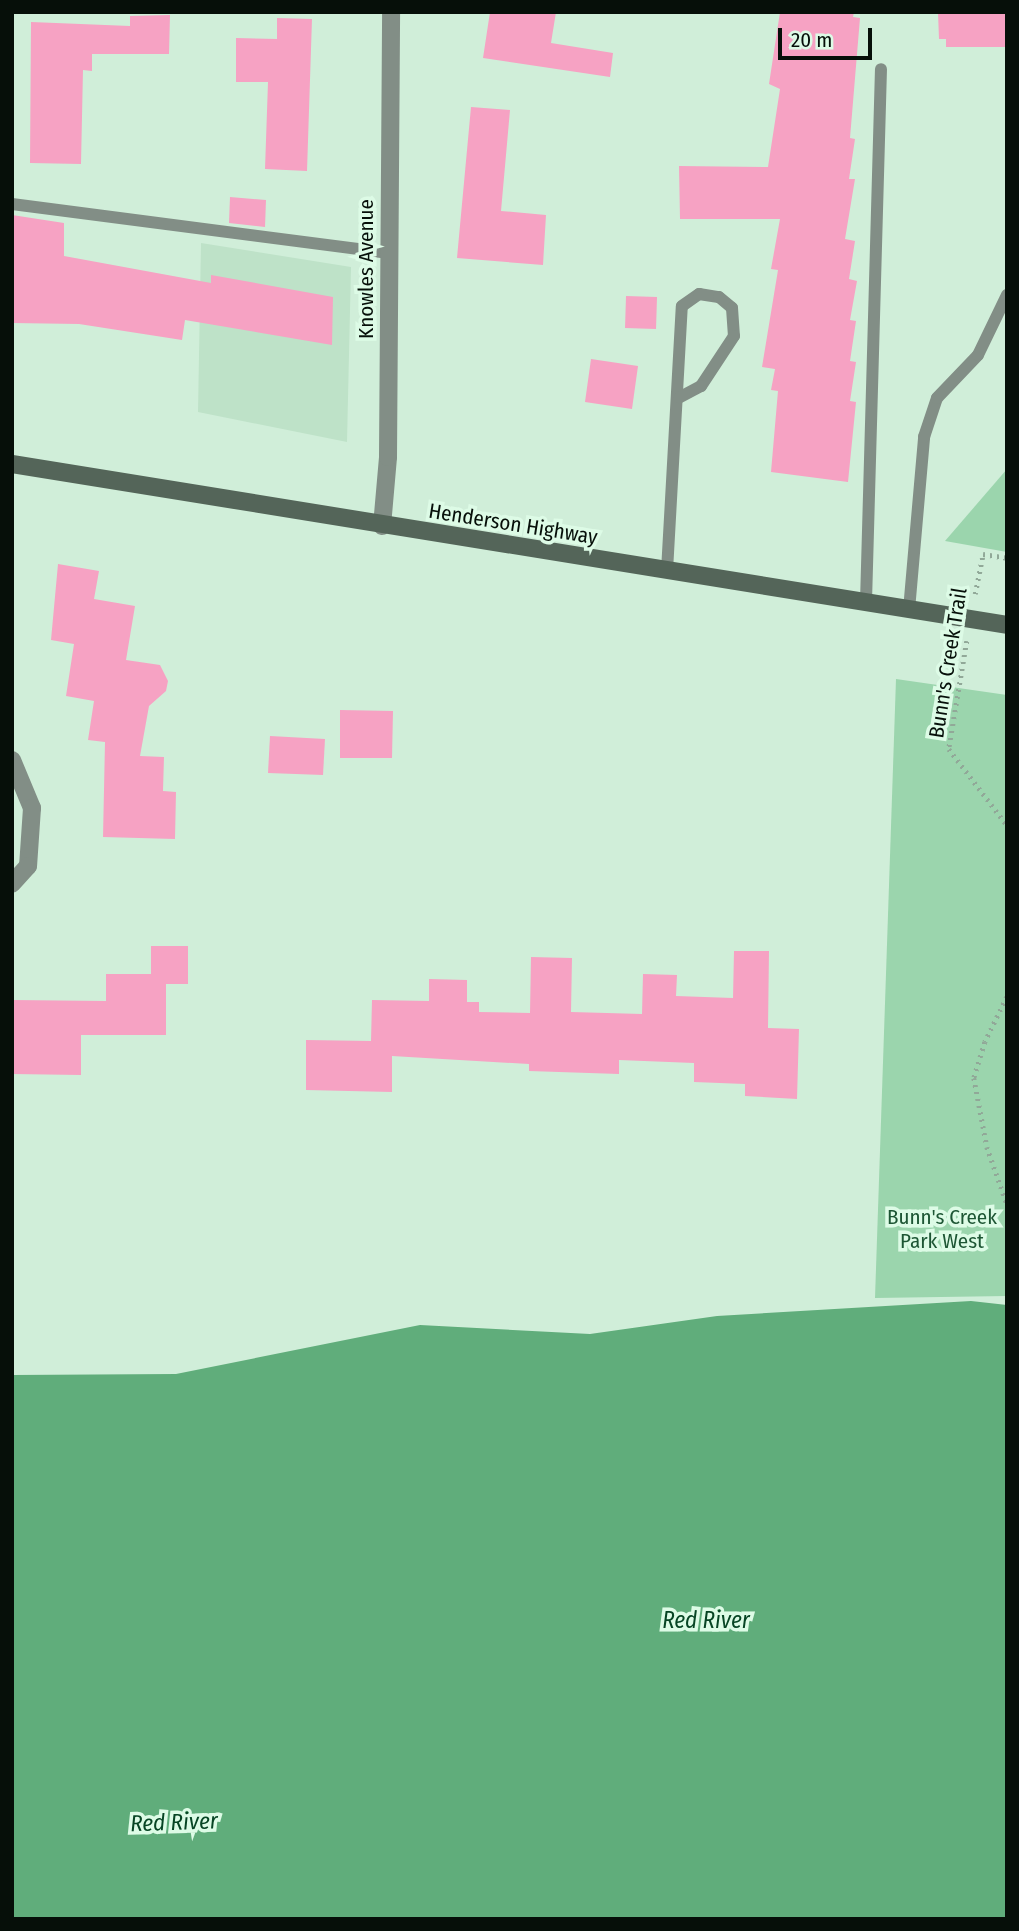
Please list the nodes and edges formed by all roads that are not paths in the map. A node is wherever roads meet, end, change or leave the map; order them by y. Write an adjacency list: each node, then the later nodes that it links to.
1 (391, 12): 4 (street, Knowles Avenue)
2 (881, 69): 10 (lane)
3 (12, 204): 4 (lane)
4 (389, 253): 8 (street, Knowles Avenue)
5 (1007, 295): 11 (lane)
6 (680, 397): 6 (lane); 9 (lane)
7 (12, 464): 8 (main road, Henderson Highway)
8 (382, 526): 9 (main road, Henderson Highway)
9 (667, 571): 10 (main road, Henderson Highway)
10 (866, 602): 11 (main road, Henderson Highway)
11 (909, 610): 12 (main road, Henderson Highway)
12 (1007, 625)
13 (12, 760): 14 (street)
14 (12, 884)

